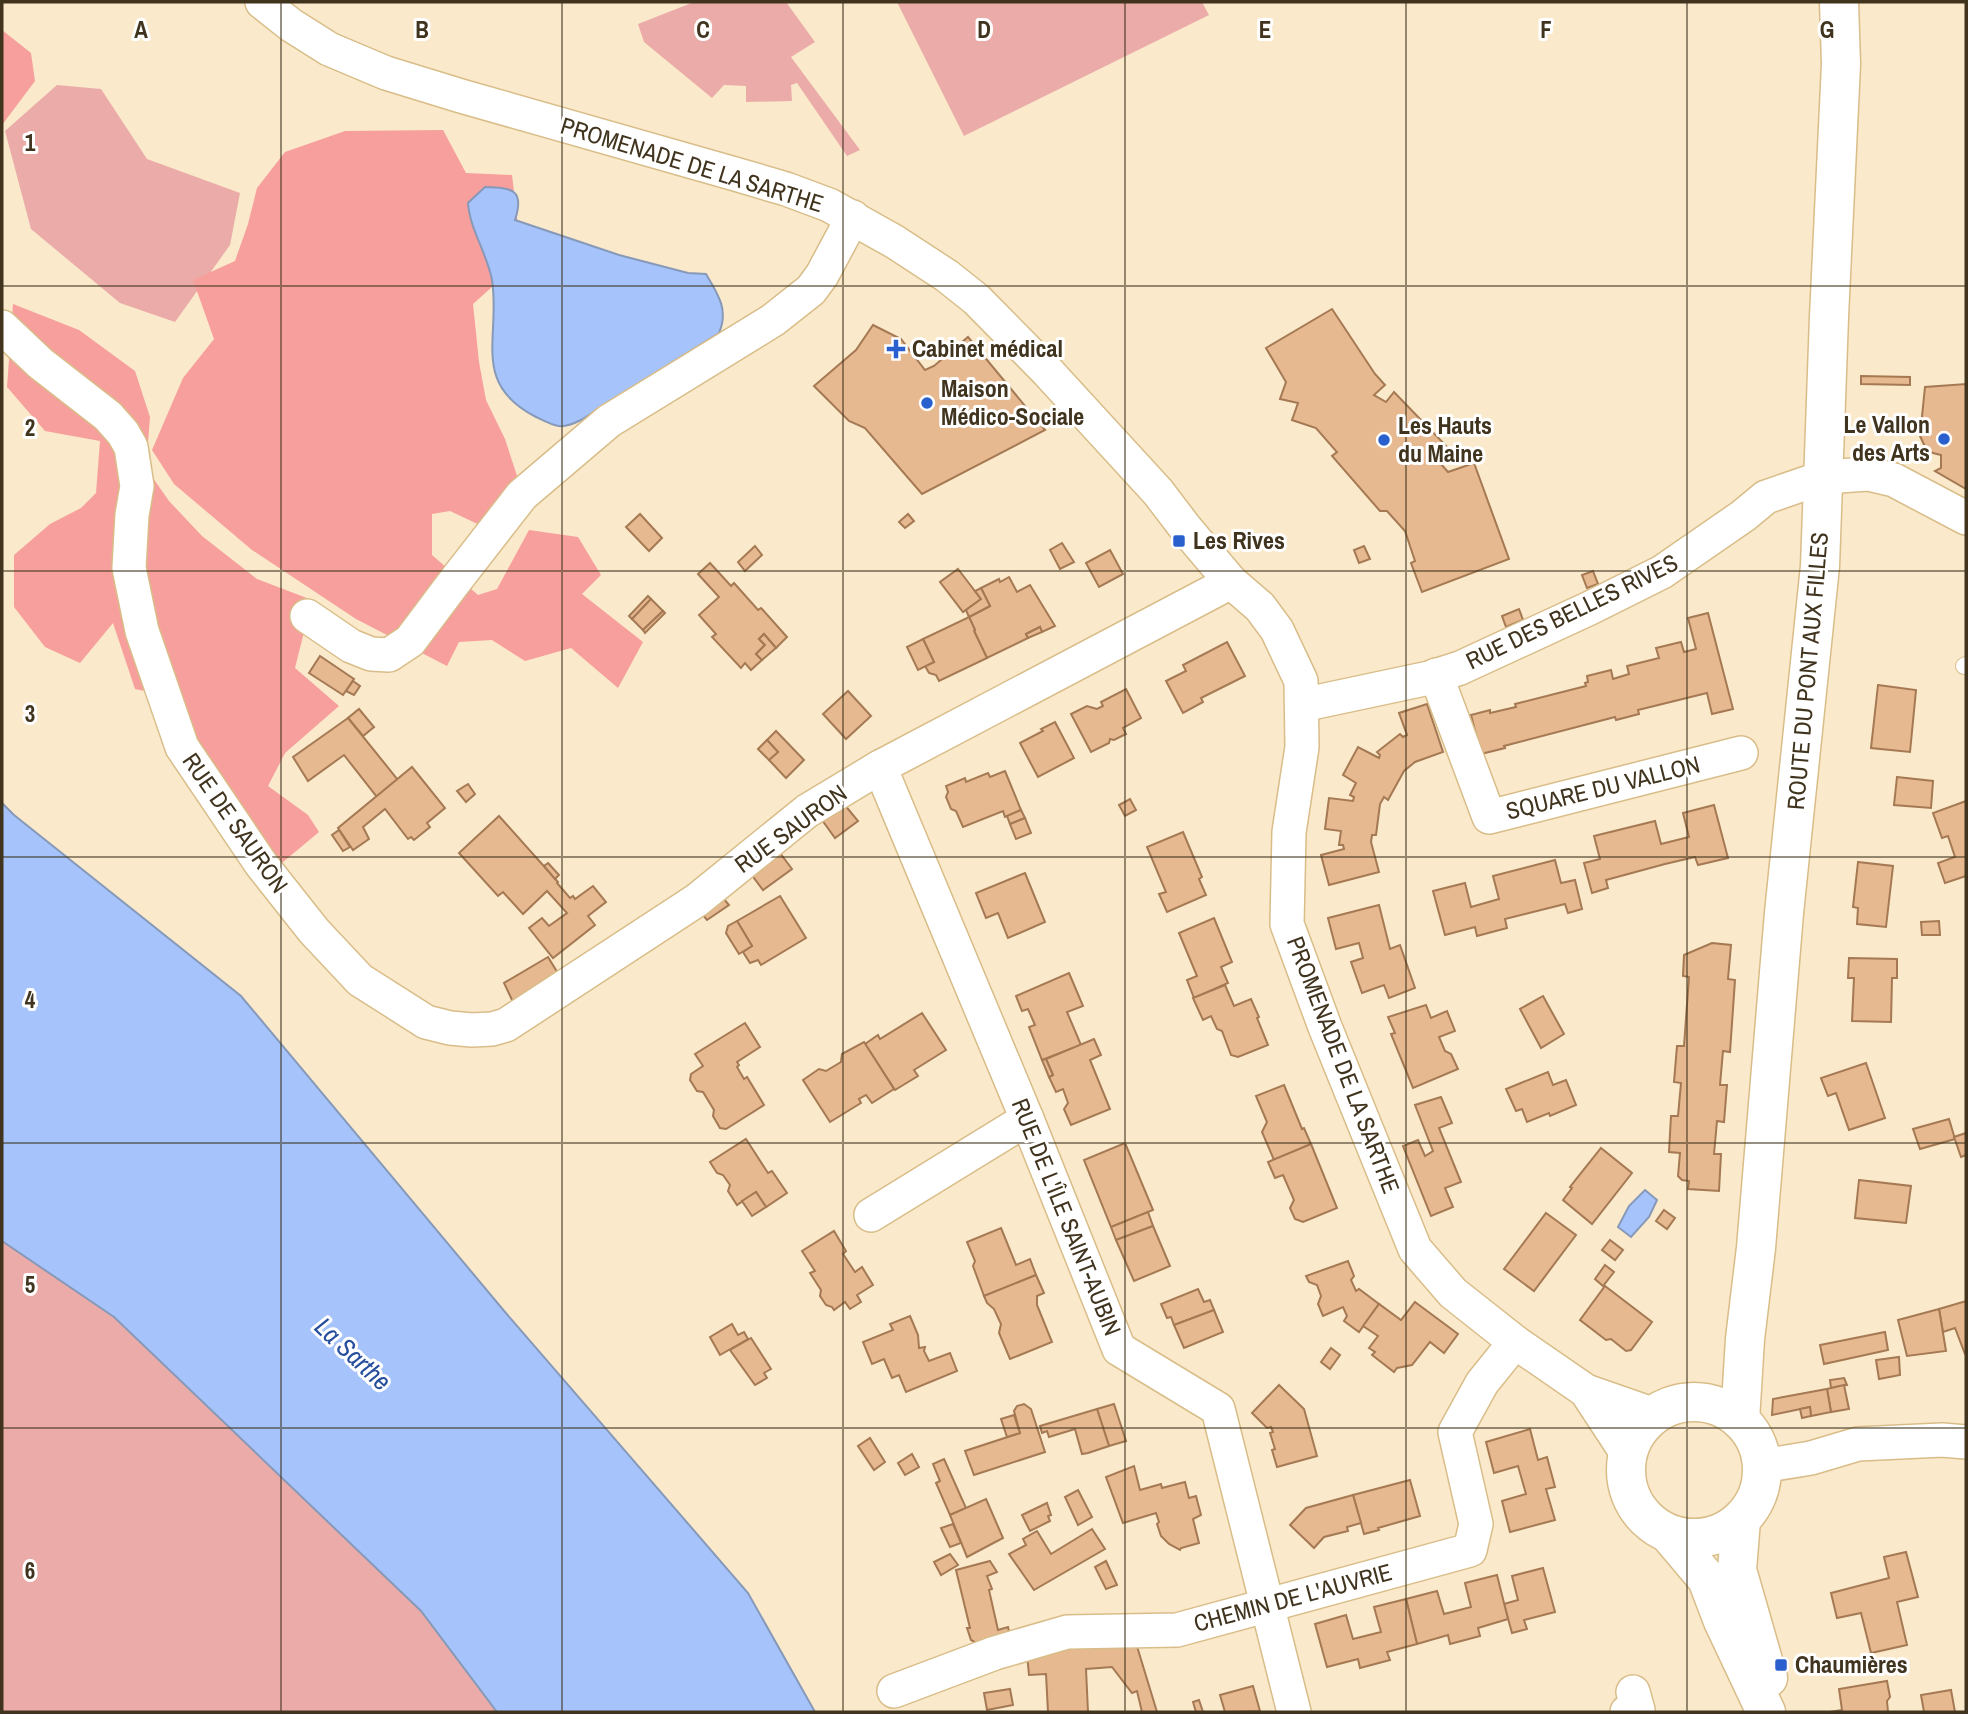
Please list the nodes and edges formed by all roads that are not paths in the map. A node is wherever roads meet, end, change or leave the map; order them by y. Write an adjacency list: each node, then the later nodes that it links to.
1 (262, 2): 3 (street, PROMENADE DE LA SARTHE)
2 (1839, 2): 5 (street, ROUTE DU PONT AUX FILLES)
3 (853, 217): 7 (street, PROMENADE DE LA SARTHE); 8 (street)
4 (2, 327): 13 (street, RUE DE SAURON)
5 (1824, 477): 6 (street, RUE DES BELLES RIVES); 9 (street, RUE DES BELLES RIVES); 16 (street, ROUTE DU PONT AUX FILLES)
6 (1966, 518)
7 (1231, 582): 10 (street, PROMENADE DE LA SARTHE); 12 (street, RUE SAURON)
8 (307, 616)
9 (1436, 675): 10 (street, RUE DES BELLES RIVES); 11 (street, SQUARE DU VALLON)
10 (1302, 705): 17 (street, PROMENADE DE LA SARTHE)
11 (1741, 753)
12 (880, 768): 13 (street, RUE SAURON); 14 (street, RUE DE L'ÎLE SAINT-AUBIN)
13 (360, 981)
14 (1027, 1119): 15 (street); 27 (street, RUE DE L'ÎLE SAINT-AUBIN)
15 (871, 1214)
16 (1745, 1339): 19 (street, ROUTE DU PONT AUX FILLES); 21 (street, ROUTE DU PONT AUX FILLES)
17 (1515, 1342): 18 (street, PROMENADE DE LA SARTHE); 27 (street, CHEMIN DE L'AUVRIE)
18 (1587, 1391): 20 (street, PROMENADE DE LA SARTHE); 23 (street, PROMENADE DE LA SARTHE)
19 (1698, 1402): 20 (street); 21 (street)
20 (1655, 1415): 23 (street)
21 (1740, 1420): 24 (street)
22 (1966, 1442): 24 (street)
23 (1628, 1455): 26 (street)
24 (1762, 1466): 25 (street)
25 (1741, 1520): 26 (street); 31 (street)
26 (1669, 1534): 30 (street)
27 (1268, 1605): 28 (street, CHEMIN DE L'AUVRIE); 29 (street, RUE DE L'ÎLE SAINT-AUBIN)
28 (894, 1691)
29 (1294, 1712)
30 (1766, 1712)
31 (1777, 1712)

